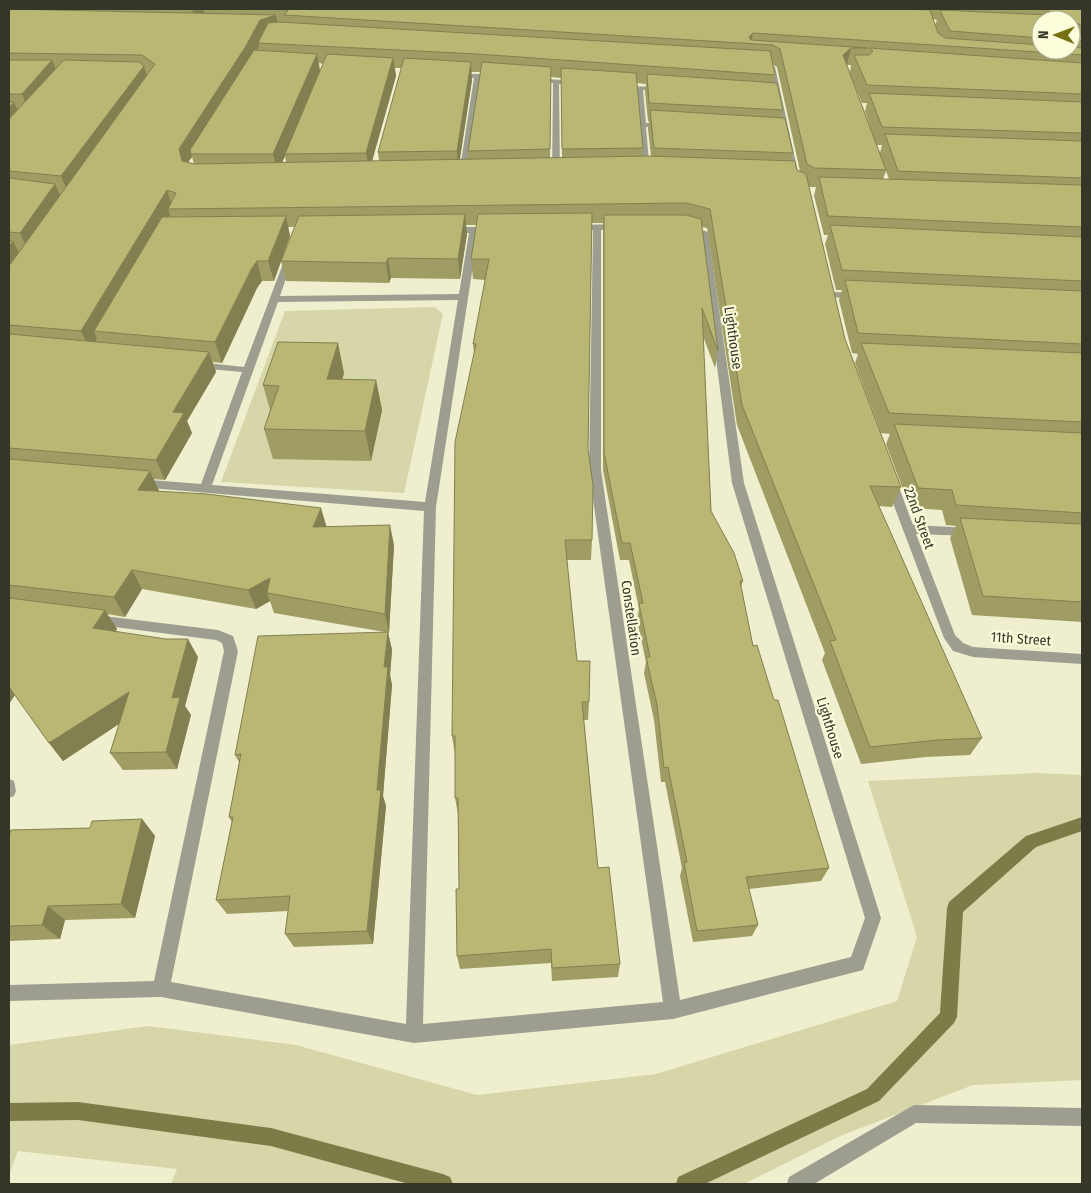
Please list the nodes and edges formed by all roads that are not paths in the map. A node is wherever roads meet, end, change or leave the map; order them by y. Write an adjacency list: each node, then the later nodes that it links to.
1 (765, 64): 12 (street)
2 (450, 74): 3 (street)
3 (478, 76): 4 (street); 24 (street)
4 (508, 78)
5 (527, 80): 6 (street)
6 (556, 82): 7 (street); 20 (street)
7 (584, 84)
8 (611, 86): 9 (street)
9 (639, 88): 10 (street); 13 (street)
10 (669, 90)
11 (768, 97): 12 (street)
12 (778, 97): 16 (street)
13 (643, 125): 14 (street); 17 (street)
14 (671, 126)
15 (776, 133): 16 (street)
16 (786, 133): 27 (street)
17 (647, 171): 18 (street); 19 (street)
18 (638, 172)
19 (657, 172)
20 (556, 173): 21 (street); 22 (street)
21 (565, 173)
22 (546, 174)
23 (454, 175): 24 (street)
24 (463, 175): 25 (street)
25 (472, 175)
26 (785, 175): 27 (street)
27 (795, 176): 28 (street)
28 (797, 185)
29 (626, 227): 32 (street)
30 (674, 227): 56 (street, Lighthouse)
31 (569, 228): 32 (street)
32 (598, 228): 56 (street, Constellation)
33 (444, 230): 34 (street)
34 (474, 230): 35 (street); 38 (street)
35 (502, 230)
36 (292, 249): 40 (street)
37 (831, 295): 39 (street)
38 (464, 297): 40 (street); 46 (street)
39 (870, 297)
40 (274, 299): 42 (street)
41 (190, 364): 42 (street)
42 (248, 370): 45 (street)
43 (888, 474): 47 (street, 22nd Street)
44 (126, 482): 45 (street)
45 (205, 488): 46 (street)
46 (430, 507): 57 (street)
47 (908, 529): 48 (street); 50 (street, 22nd Street)
48 (985, 533)
49 (85, 619): 54 (street)
50 (958, 647): 51 (street, 11th Street)
51 (1082, 659)
52 (9, 786): 53 (street)
53 (9, 791)
54 (161, 990): 55 (street); 57 (street)
55 (9, 993)
56 (673, 1010): 57 (street)
57 (414, 1034)
58 (1082, 1117): 59 (street)
59 (796, 1184)

